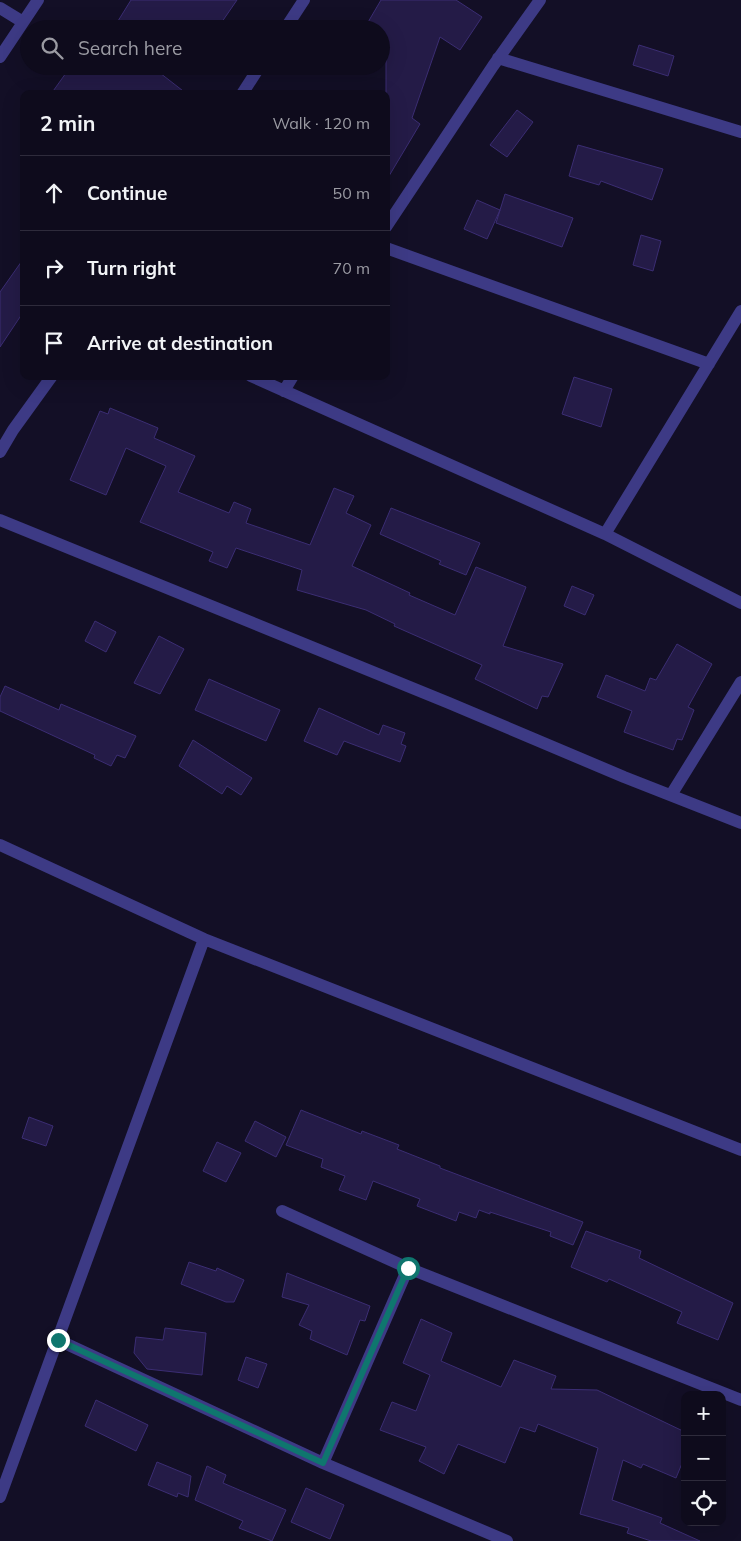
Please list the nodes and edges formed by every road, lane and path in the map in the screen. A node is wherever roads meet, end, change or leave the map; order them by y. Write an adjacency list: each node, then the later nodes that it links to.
1 (38, 0): 6 (street)
2 (304, 0): 7 (street)
3 (540, 0): 10 (street)
4 (0, 8): 5 (street)
5 (20, 20)
6 (24, 20)
7 (291, 20)
8 (20, 27): 9 (street)
9 (0, 57)
10 (498, 58): 13 (street); 14 (street)
11 (254, 75): 12 (street)
12 (245, 90)
13 (741, 132)
14 (390, 221)
15 (390, 249): 17 (street)
16 (741, 311): 17 (street)
17 (708, 364): 24 (street)
18 (49, 380): 22 (street)
19 (260, 380): 21 (street)
20 (291, 380): 21 (street)
21 (284, 391): 24 (street)
22 (0, 452)
23 (0, 520): 27 (street)
24 (604, 534): 25 (street)
25 (741, 603)
26 (741, 682): 27 (street)
27 (671, 795): 28 (street)
28 (741, 823)
29 (0, 845): 30 (street)
30 (204, 938): 31 (street); 34 (street)
31 (741, 1150)
32 (282, 1211): 33 (street)
33 (408, 1268): 35 (street); 36 (street)
34 (58, 1340): 36 (street); 37 (street)
35 (741, 1400)
36 (323, 1463): 38 (street)
37 (0, 1497)
38 (507, 1541)

